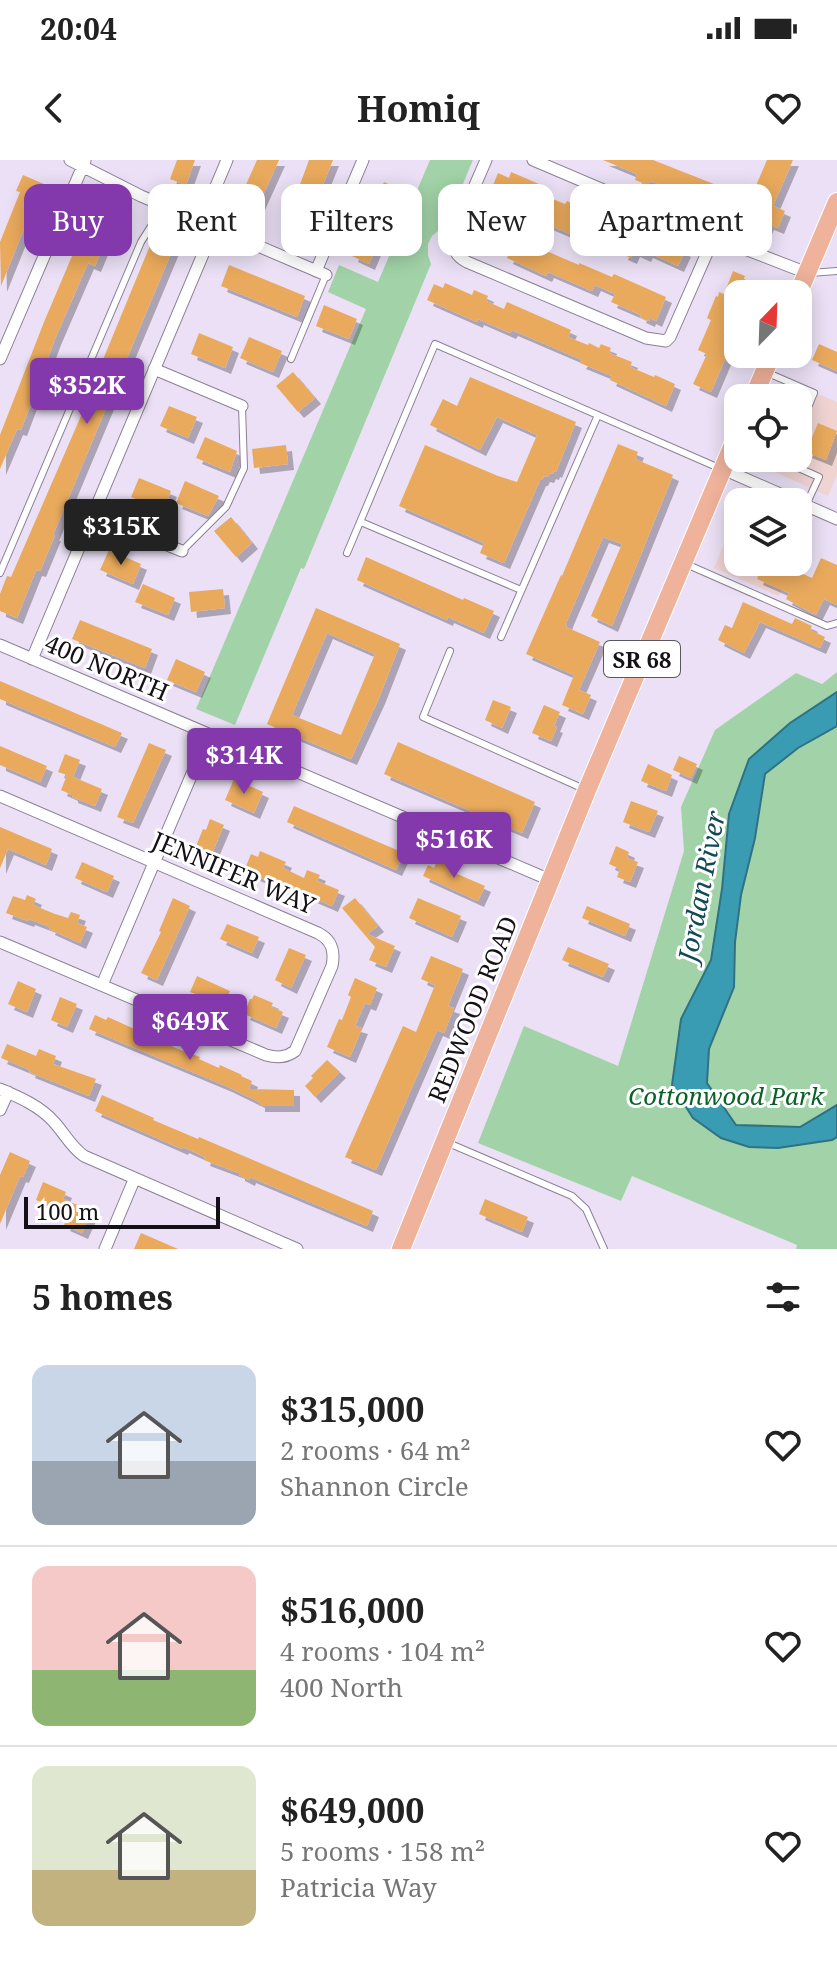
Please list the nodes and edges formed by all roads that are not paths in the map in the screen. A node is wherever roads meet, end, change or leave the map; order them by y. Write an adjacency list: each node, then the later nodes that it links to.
1 (70, 160): 6 (street)
2 (227, 160): 7 (street)
3 (363, 160): 17 (street)
4 (486, 160): 14 (street)
5 (533, 160): 8 (street)
6 (84, 163): 9 (street); 20 (street)
7 (217, 184)
8 (589, 184)
9 (148, 197)
10 (837, 203): 18 (main road)
11 (148, 231): 38 (lane)
12 (265, 249): 17 (street)
13 (202, 256): 23 (street)
14 (706, 256)
15 (763, 256): 18 (street)
16 (837, 271): 18 (lane)
17 (321, 273): 21 (lane)
18 (807, 273): 19 (main road)
19 (804, 280)
20 (0, 359)
21 (291, 359)
22 (776, 368): 24 (lane)
23 (154, 369): 25 (street); 32 (street)
24 (800, 384)
25 (242, 406): 35 (lane)
26 (598, 415): 27 (lane); 34 (lane); 39 (lane)
27 (723, 469): 29 (street); 37 (main road, REDWOOD ROAD / SR 68)
28 (808, 472): 30 (lane)
29 (767, 488)
30 (812, 492)
31 (812, 508): 33 (street)
32 (93, 515): 35 (street); 44 (street)
33 (837, 519)
34 (361, 522): 36 (lane); 39 (lane)
35 (182, 551)
36 (347, 553)
37 (683, 563): 40 (lane); 46 (main road, REDWOOD ROAD / SR 68)
38 (0, 573)
39 (521, 590): 41 (lane)
40 (837, 623)
41 (501, 637)
42 (0, 645): 44 (street, 400 NORTH)
43 (450, 651): 46 (lane)
44 (32, 659): 45 (street, 400 NORTH)
45 (209, 734): 48 (street); 49 (street, 400 NORTH)
46 (587, 790): 49 (main road, REDWOOD ROAD / SR 68)
47 (0, 796): 48 (street, JENNIFER WAY)
48 (154, 862): 51 (street); 51 (street, JENNIFER WAY)
49 (550, 880): 54 (main road, REDWOOD ROAD / SR 68)
50 (0, 942): 51 (street)
51 (102, 985)
52 (4, 1090): 53 (street); 55 (street)
53 (0, 1110)
54 (444, 1141): 58 (main road, REDWOOD ROAD / SR 68); 59 (lane)
55 (134, 1180): 56 (street); 57 (street)
56 (105, 1249)
57 (297, 1249)
58 (401, 1249)
59 (604, 1249)

